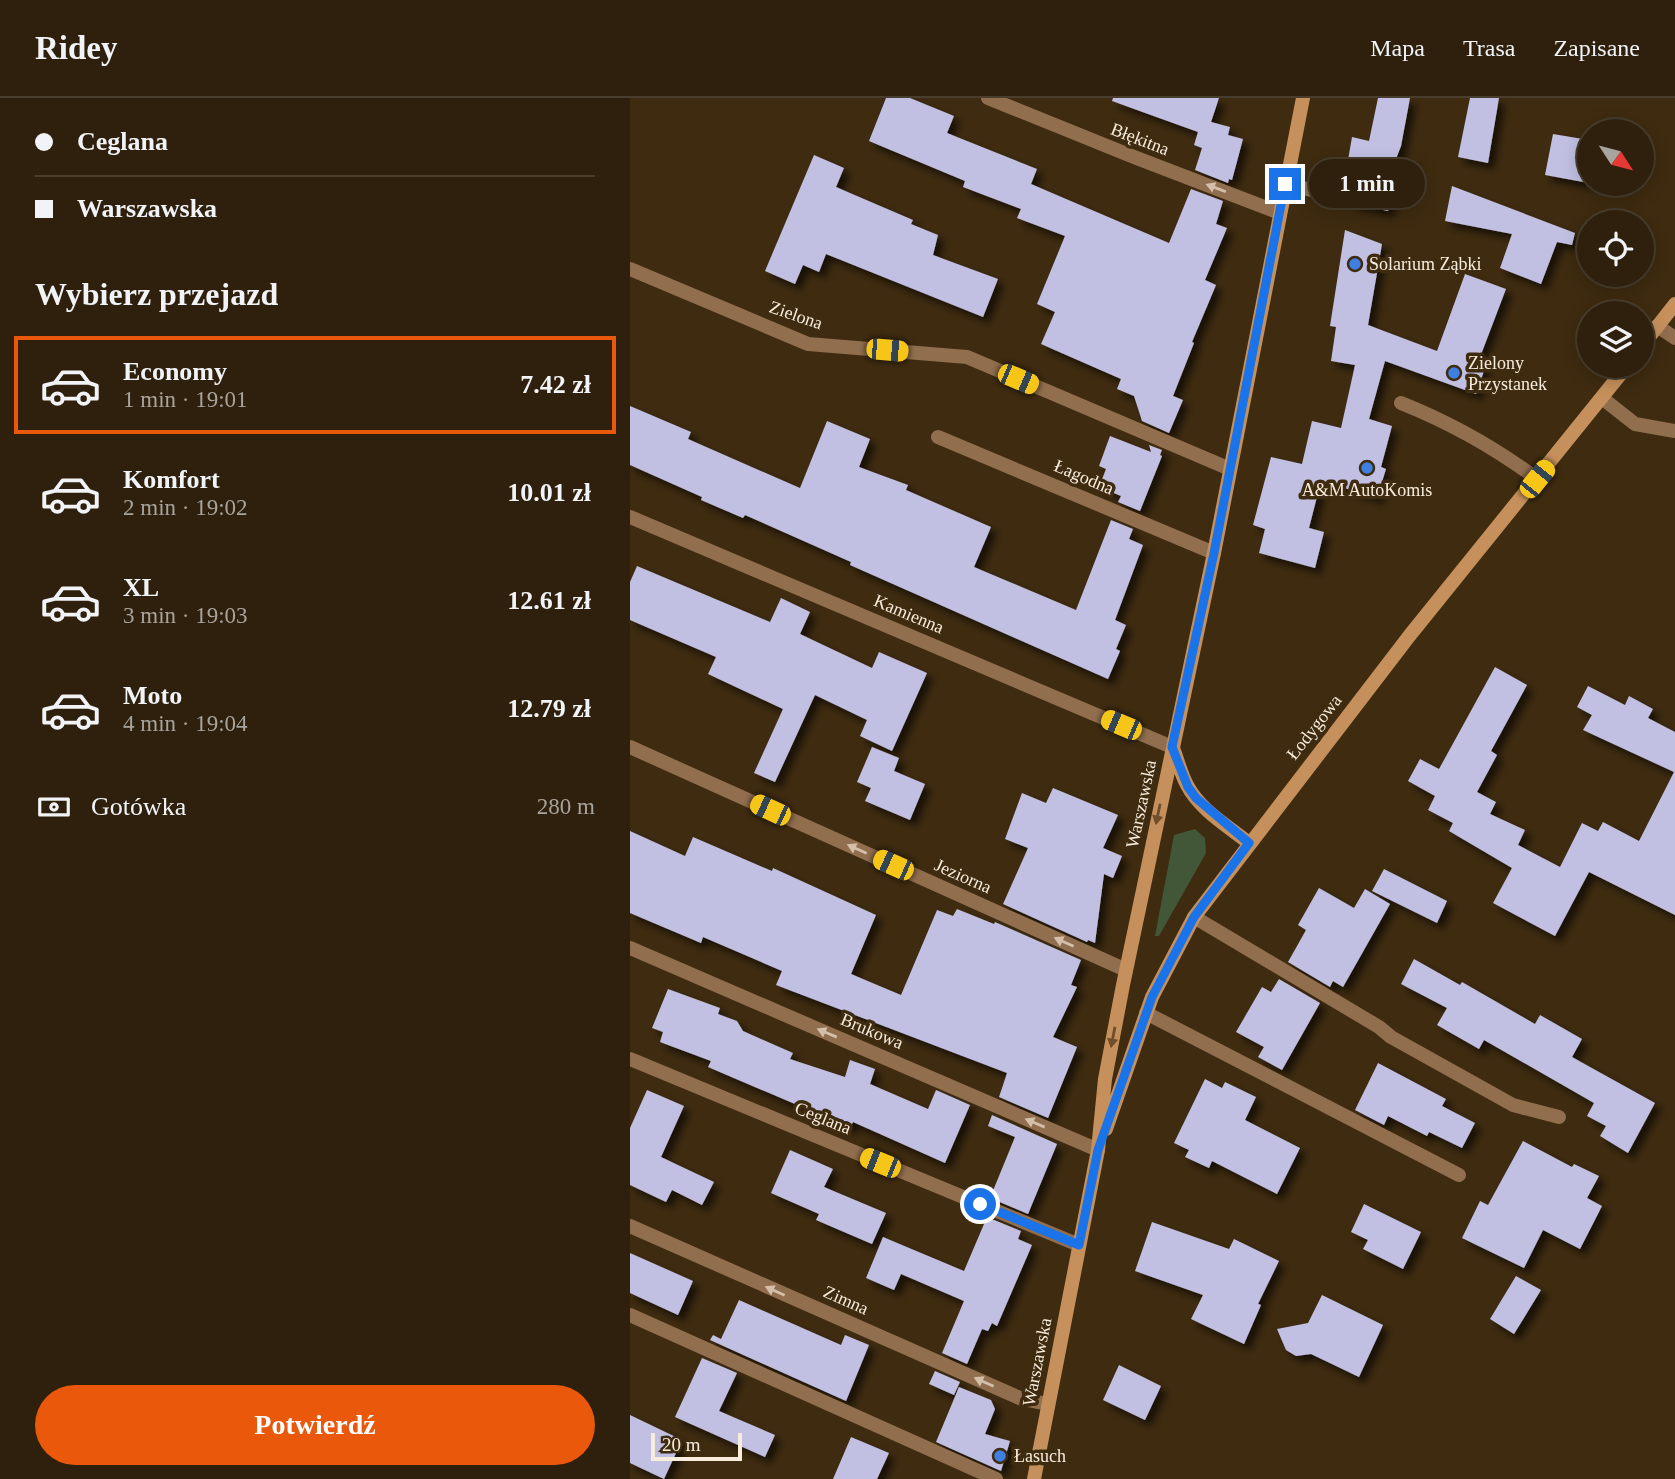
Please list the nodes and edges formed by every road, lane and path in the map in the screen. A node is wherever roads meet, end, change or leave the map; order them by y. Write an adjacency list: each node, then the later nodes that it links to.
1 (988, 98): 5 (street, Błękitna, one-way to 1)
2 (1303, 98): 3 (main road, Warszawska)
3 (1285, 184): 4 (street); 5 (main road, Warszawska)
4 (1313, 190)
5 (1280, 213): 16 (main road, Warszawska)
6 (630, 269): 16 (street, Zielona)
7 (1675, 304): 8 (main road)
8 (1657, 326): 9 (main road); 10 (street)
9 (1654, 330)
10 (1675, 338)
11 (1617, 378): 12 (main road, Łodygowa)
12 (1602, 398): 14 (street); 17 (main road, Łodygowa)
13 (1401, 403): 17 (street)
14 (1675, 431)
15 (938, 437): 19 (street, Łagodna)
16 (1230, 469): 19 (main road, Warszawska)
17 (1537, 479): 22 (main road, Łodygowa)
18 (630, 517): 21 (street, Kamienna)
19 (1214, 553): 21 (main road, Warszawska)
20 (630, 747): 25 (street, Jeziorna, one-way to 20)
21 (1172, 747): 22 (main road); 25 (main road, Warszawska, one-way to 25)
22 (1249, 843): 23 (main road, Łodygowa)
23 (1194, 917): 26 (main road, Łodygowa); 28 (street)
24 (630, 948): 29 (street, Brukowa, one-way to 24)
25 (1126, 970): 29 (main road, Warszawska, one-way to 29)
26 (1146, 1013): 29 (main road, Łodygowa); 30 (street)
27 (630, 1059): 32 (street, Ceglana)
28 (1559, 1117)
29 (1098, 1150): 32 (main road, Warszawska)
30 (1459, 1175)
31 (630, 1226): 34 (street, Zimna, one-way to 31)
32 (1079, 1245): 34 (main road, Warszawska)
33 (630, 1315): 35 (street)
34 (1048, 1404): 36 (main road, Warszawska)
35 (996, 1479)
36 (1034, 1479)

